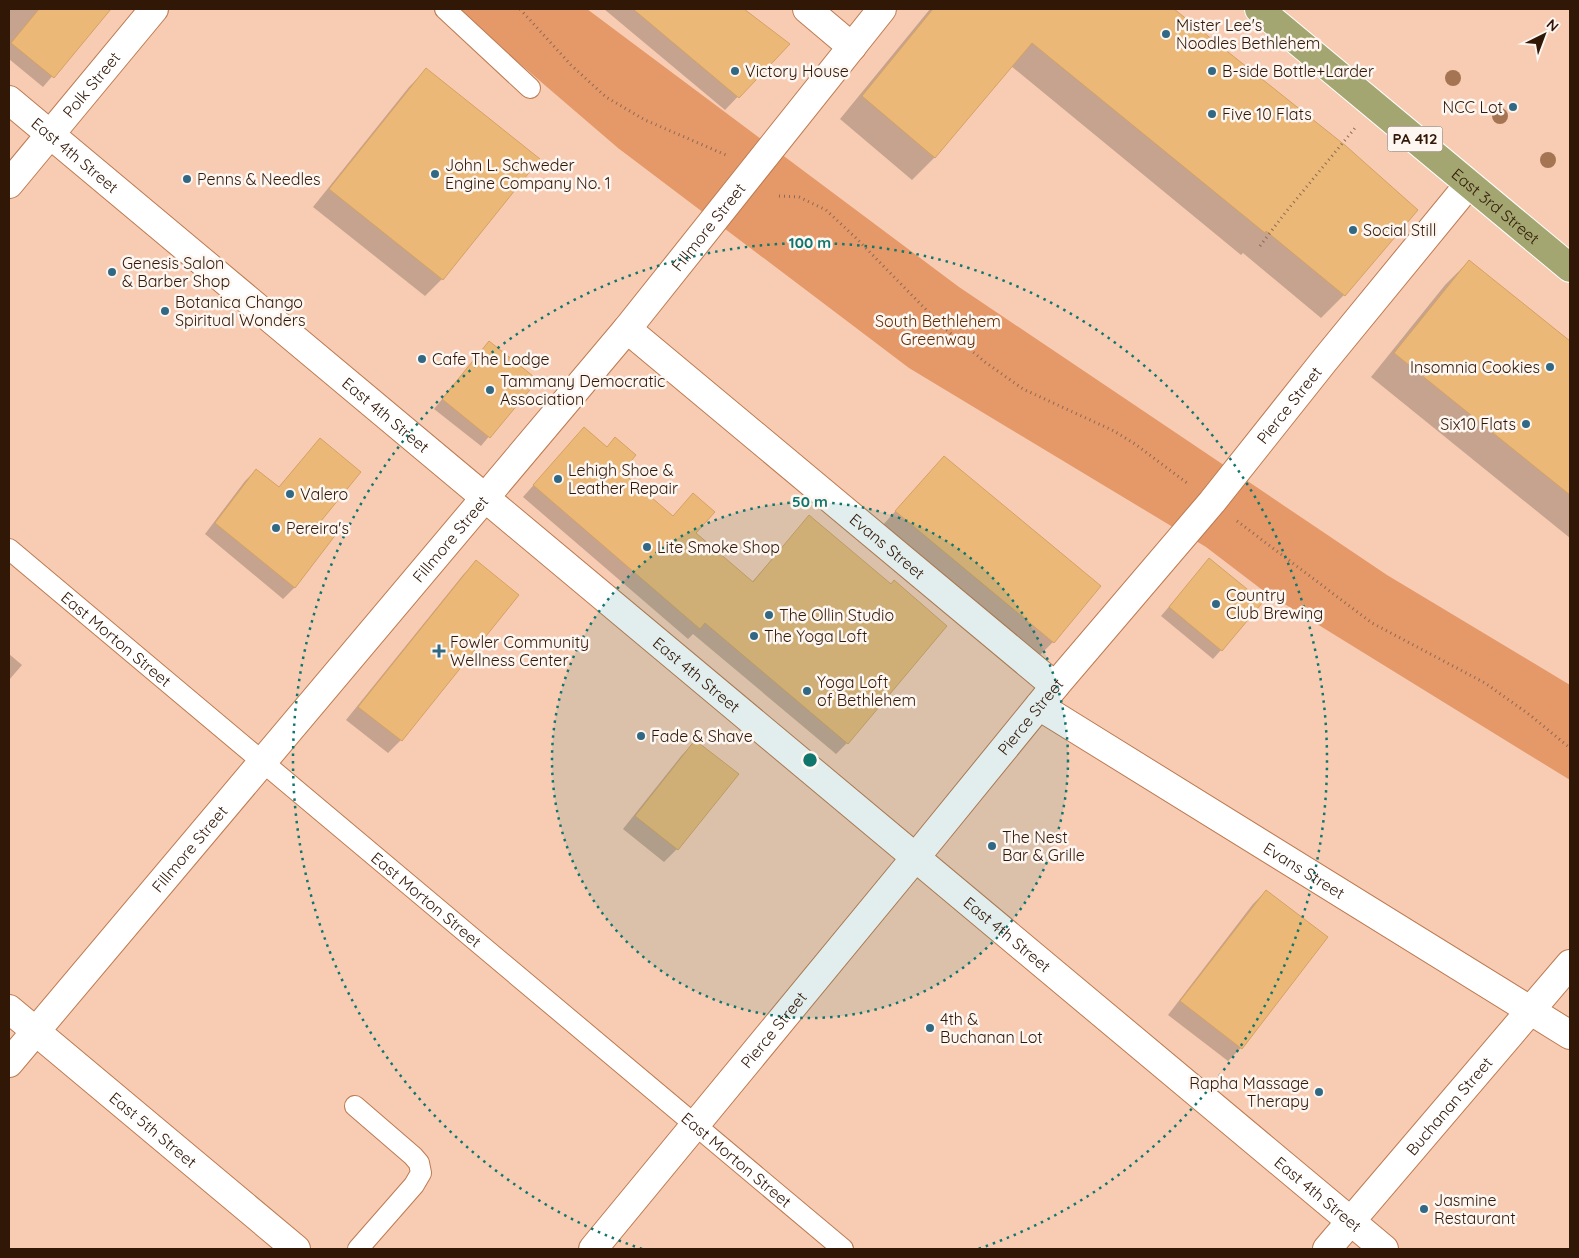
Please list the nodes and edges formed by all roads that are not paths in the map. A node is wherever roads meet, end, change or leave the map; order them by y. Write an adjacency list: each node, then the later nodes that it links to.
1 (154, 9): 9 (street, Polk Street)
2 (445, 9): 7 (lane)
3 (807, 9): 6 (street)
4 (882, 9): 6 (street, Fillmore Street)
5 (1259, 9): 11 (highway, East 3rd Street / PA 412)
6 (852, 46): 13 (street, Fillmore Street)
7 (530, 88)
8 (9, 100): 9 (street, East 4th Street)
9 (50, 135): 10 (street, Polk Street); 14 (street, East 4th Street)
10 (9, 184)
11 (1469, 184): 12 (highway, East 3rd Street / PA 412); 16 (street, Pierce Street)
12 (1570, 268)
13 (627, 329): 14 (street, Fillmore Street); 16 (street, Evans Street)
14 (485, 498): 17 (street, Fillmore Street); 18 (street, East 4th Street)
15 (9, 549): 17 (lane, East Morton Street)
16 (1047, 696): 18 (street, Pierce Street); 21 (street, Evans Street)
17 (263, 762): 22 (street, Fillmore Street); 26 (lane, East Morton Street)
18 (916, 858): 26 (street, Pierce Street); 27 (street, East 4th Street)
19 (1570, 964): 21 (street, Buchanan Street)
20 (9, 1009): 22 (street, East 5th Street)
21 (1531, 1011): 23 (street, Evans Street); 27 (street, Buchanan Street)
22 (36, 1032): 24 (street, Fillmore Street); 28 (street, East 5th Street)
23 (1570, 1035)
24 (9, 1063)
25 (356, 1106): 29 (lane)
26 (696, 1126): 30 (street, Pierce Street); 31 (lane, East Morton Street)
27 (1350, 1221): 32 (street, Buchanan Street); 33 (street, East 4th Street)
28 (296, 1249)
29 (358, 1249)
30 (593, 1249)
31 (843, 1249)
32 (1327, 1249)
33 (1384, 1249)

